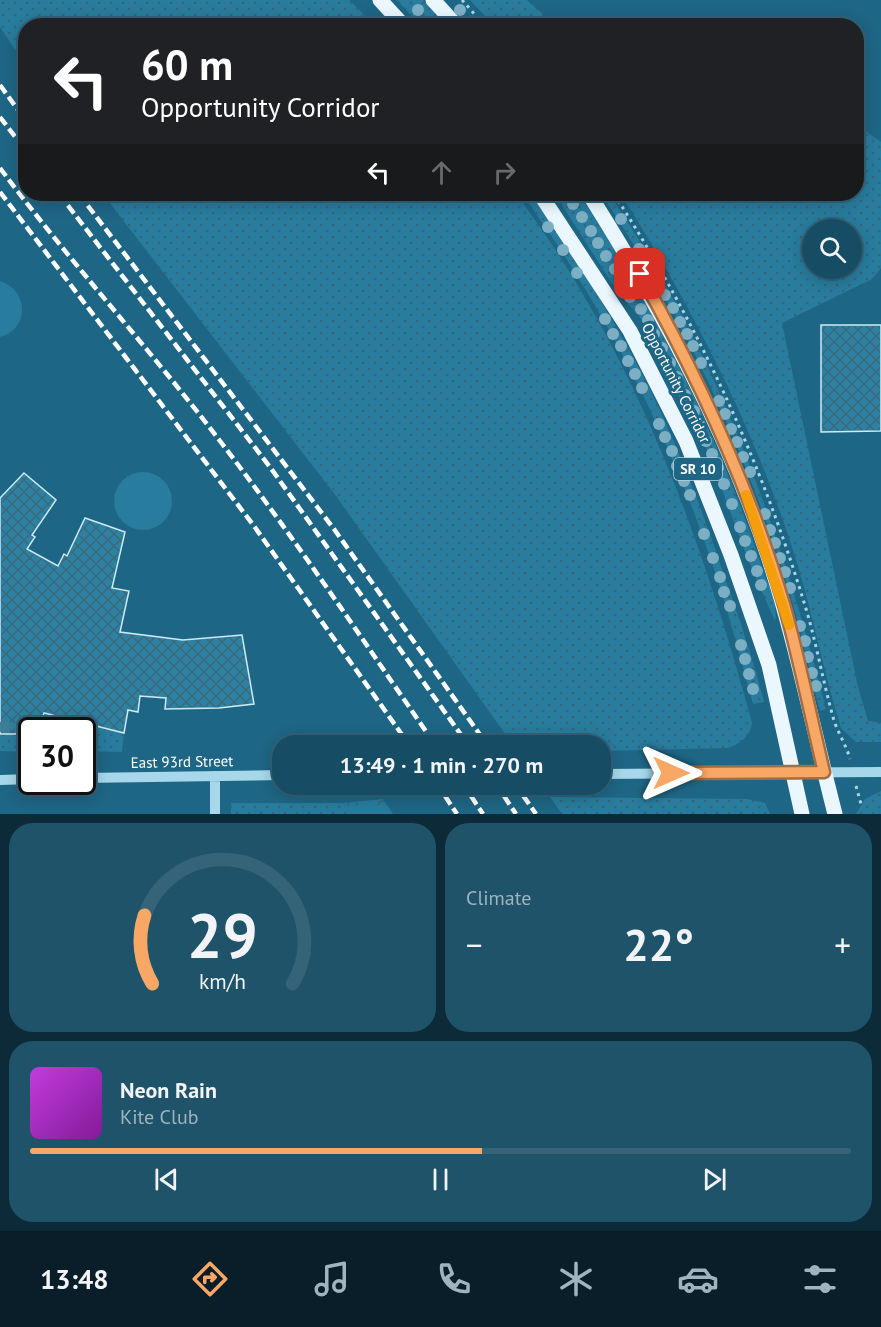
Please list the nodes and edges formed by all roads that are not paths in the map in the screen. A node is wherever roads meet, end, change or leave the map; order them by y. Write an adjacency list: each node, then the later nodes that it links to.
1 (380, 0): 3 (main road)
2 (433, 0): 4 (main road)
3 (397, 18)
4 (450, 18)
5 (545, 201): 9 (main road, Opportunity Corridor / SR 10)
6 (593, 201): 7 (main road, Opportunity Corridor / SR 10)
7 (824, 772): 8 (street); 9 (street); 18 (main road, Opportunity Corridor / SR 10)
8 (881, 772)
9 (792, 773): 10 (street); 17 (main road, Opportunity Corridor / SR 10)
10 (611, 774)
11 (214, 776): 12 (street, East 93rd Street); 13 (street, East 93rd Street); 16 (street)
12 (272, 776)
13 (96, 778)
14 (18, 779): 15 (street)
15 (0, 780)
16 (214, 814)
17 (802, 814)
18 (835, 814)

